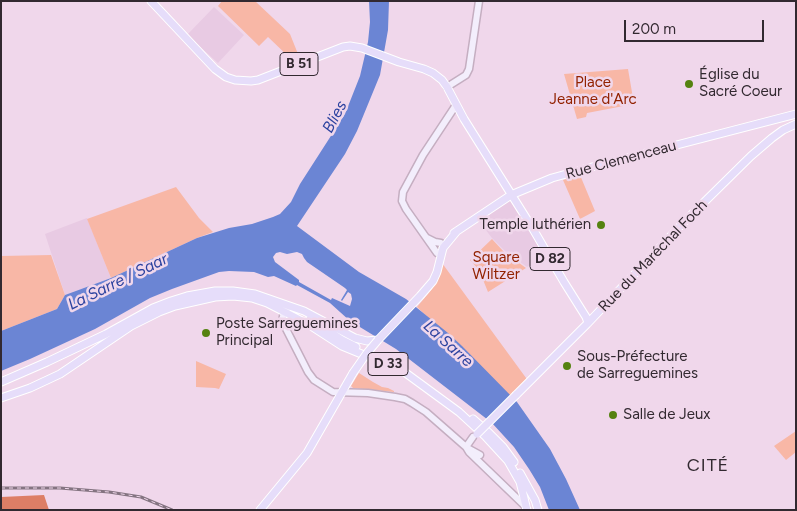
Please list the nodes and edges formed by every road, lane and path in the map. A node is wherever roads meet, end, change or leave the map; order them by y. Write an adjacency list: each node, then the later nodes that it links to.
1 (151, 1): 3 (main road, B 51)
2 (479, 1): 3 (street)
3 (447, 87): 4 (main road)
4 (454, 108): 7 (main road, D 82); 9 (street)
5 (794, 116): 7 (main road, Rue Clemenceau)
6 (796, 124): 14 (main road, Rue du Maréchal Foch)
7 (511, 195): 8 (main road, Rue Clemenceau); 14 (main road, D 82)
8 (457, 231): 10 (main road, Rue Clemenceau); 12 (main road, Rue Clemenceau)
9 (426, 237): 10 (street); 11 (street)
10 (441, 243): 11 (main road, Rue Clemenceau)
11 (437, 253): 12 (main road, Rue Clemenceau)
12 (426, 289): 15 (main road, Rue Clemenceau)
13 (287, 308): 15 (main road, D 33); 16 (main road, D 33); 17 (street); 18 (main road, D 33); 22 (main road, D 33); 24 (main road, D 33)
14 (588, 323): 19 (main road, Rue du Maréchal Foch, bridge)
15 (378, 340): 17 (main road, Rue Clemenceau, bridge)
16 (1, 382)
17 (342, 392): 20 (street); 23 (main road, Rue Clemenceau)
18 (1, 398)
19 (475, 435): 20 (street)
20 (466, 447): 21 (street); 22 (street)
21 (480, 455)
22 (526, 508)
23 (260, 510)
24 (538, 510)

